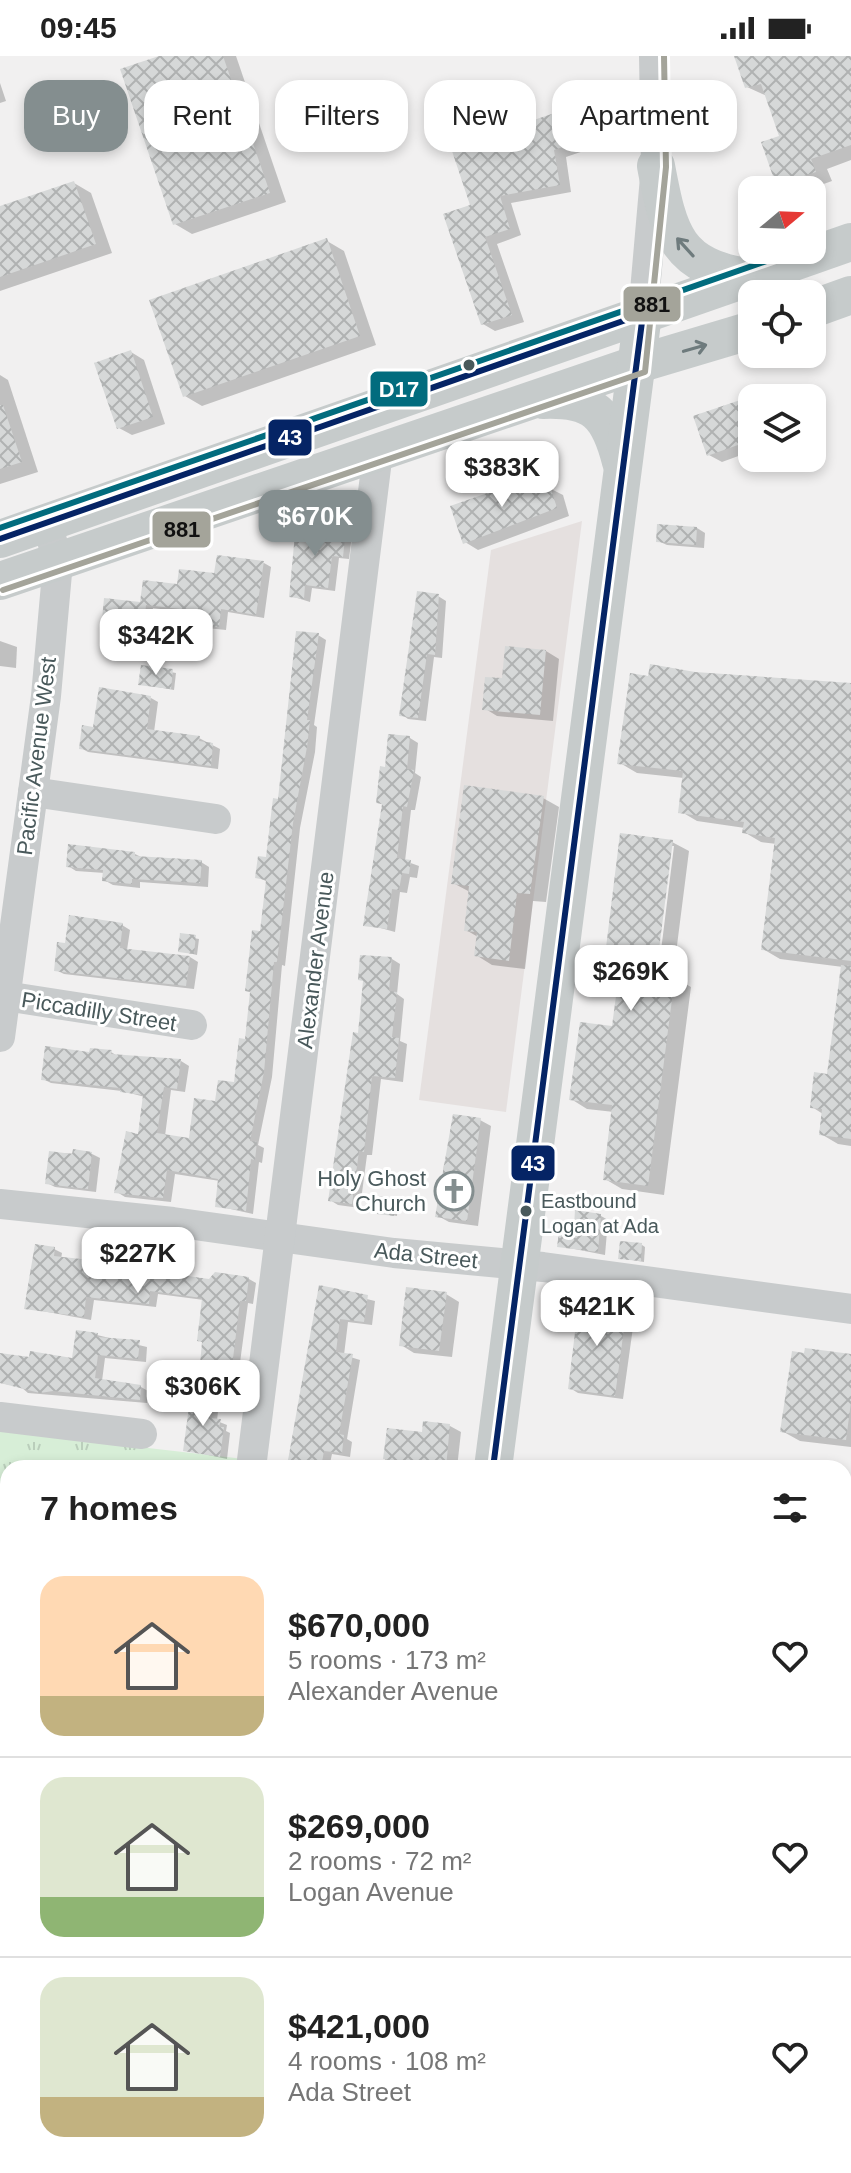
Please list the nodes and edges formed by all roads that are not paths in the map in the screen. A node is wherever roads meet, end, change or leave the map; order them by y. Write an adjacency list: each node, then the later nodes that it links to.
1 (654, 56): 2 (street)
2 (656, 166): 4 (main road, one-way to 2); 7 (street)
3 (851, 242): 4 (main road)
4 (752, 278): 7 (main road)
5 (851, 295): 6 (main road)
6 (826, 304)
7 (643, 314): 9 (main road); 13 (main road)
8 (738, 334): 9 (main road, one-way to 8)
9 (638, 364): 10 (main road); 12 (main road)
10 (529, 401): 11 (main road); 12 (main road)
11 (378, 452): 15 (main road); 23 (street, Alexander Avenue)
12 (622, 463): 24 (main road)
13 (47, 523): 14 (main road); 15 (street, Pacific Avenue West)
14 (0, 539)
15 (58, 562): 16 (main road); 17 (street, Pacific Avenue West)
16 (0, 581)
17 (33, 792): 18 (street); 19 (street, Pacific Avenue West)
18 (216, 819)
19 (5, 996): 20 (street, Piccadilly Street); 21 (street, Pacific Avenue West)
20 (192, 1025)
21 (0, 1037)
22 (0, 1204): 23 (street, Ada Street)
23 (279, 1236): 24 (street, Ada Street); 28 (street, Alexander Avenue)
24 (519, 1265): 25 (street, Ada Street); 29 (main road)
25 (851, 1309)
26 (0, 1417): 27 (street)
27 (142, 1434)
28 (252, 1460)
29 (494, 1460)

